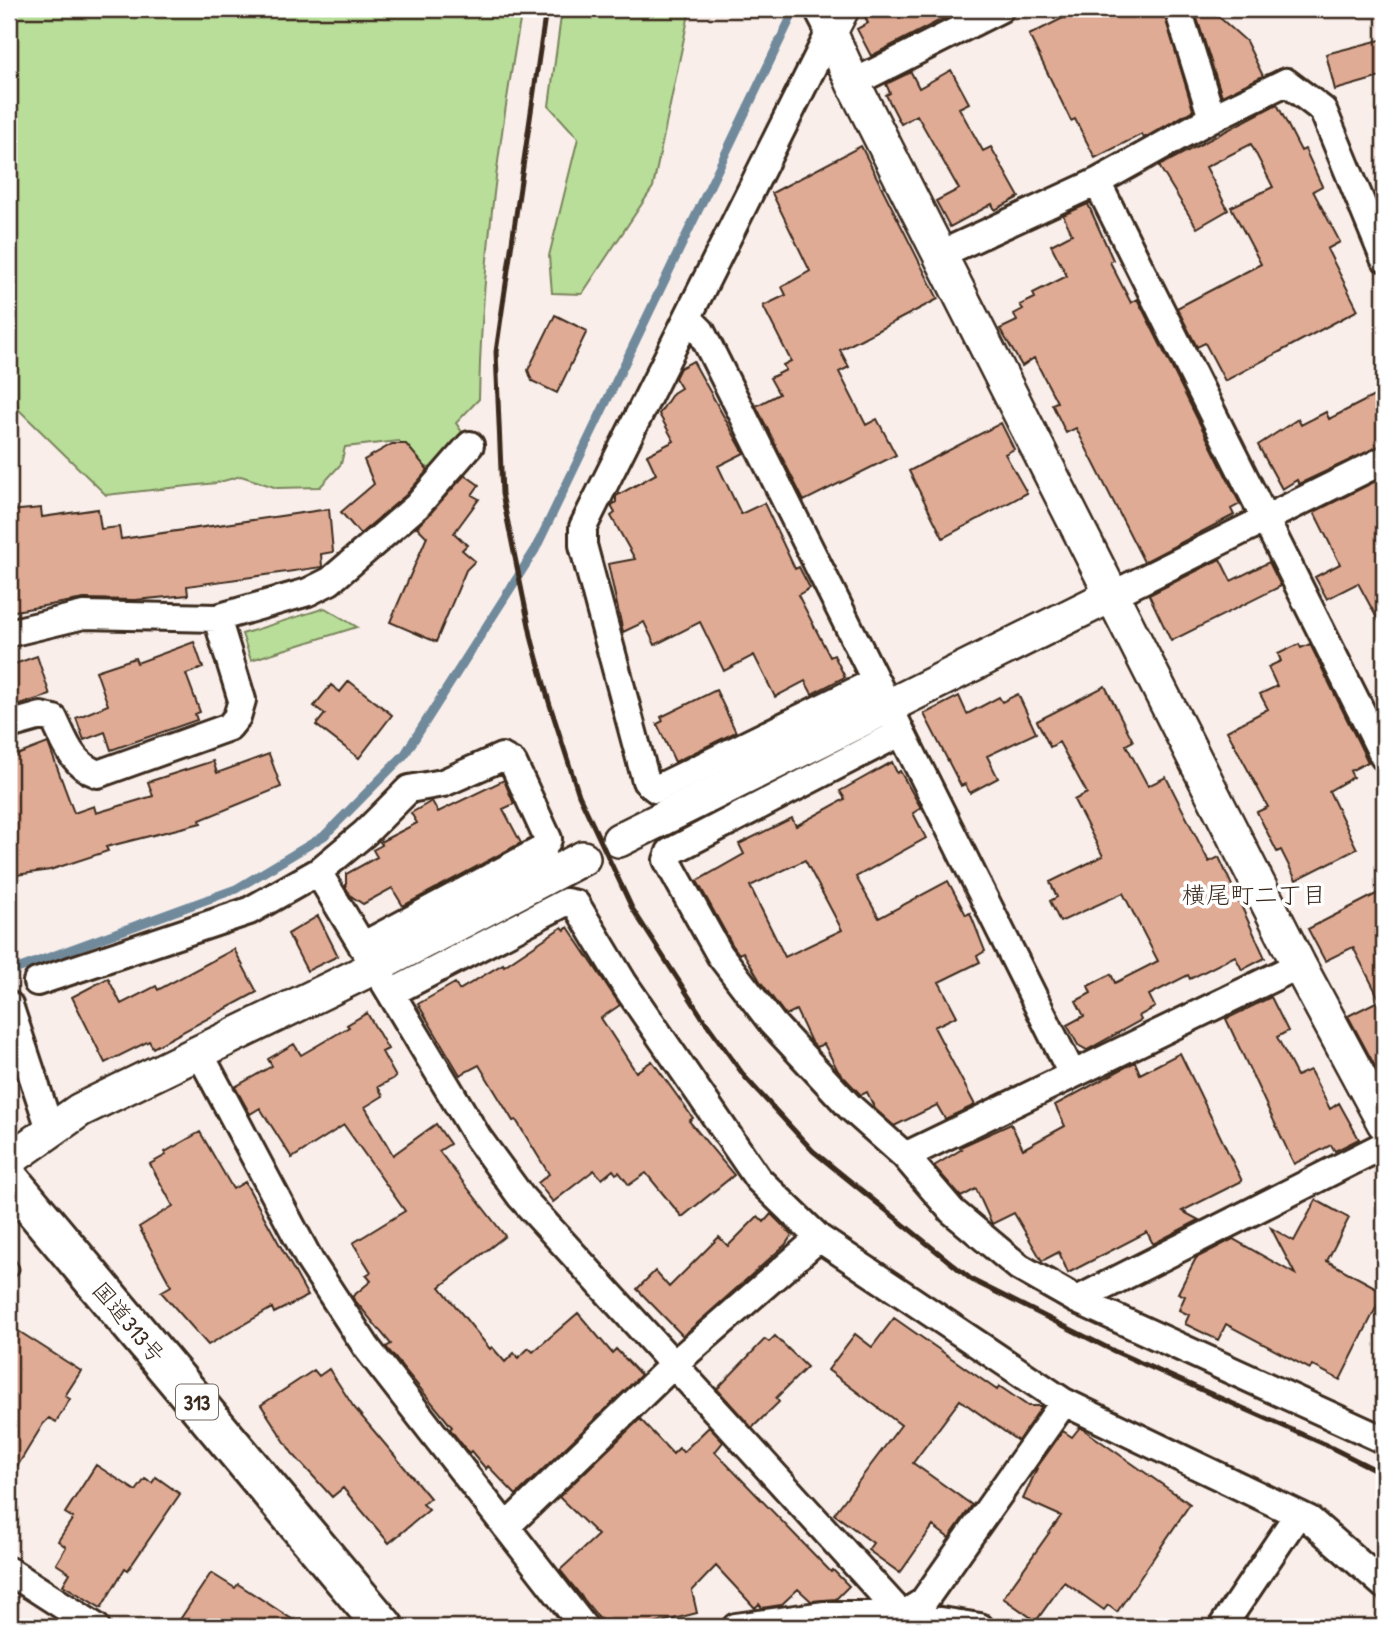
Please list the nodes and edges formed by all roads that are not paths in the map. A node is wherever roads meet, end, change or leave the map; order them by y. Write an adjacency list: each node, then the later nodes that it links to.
1 (1000, 9): 4 (street)
2 (1178, 9): 5 (street)
3 (827, 15): 4 (street); 9 (street)
4 (853, 83): 7 (street)
5 (1212, 118): 6 (street); 8 (street)
6 (1097, 182): 7 (street); 12 (street)
7 (942, 254): 13 (street)
8 (1384, 258)
9 (688, 318): 16 (street); 16 (street)
10 (470, 445): 14 (street)
11 (1384, 460): 12 (street)
12 (1264, 519): 13 (street); 18 (street)
13 (1110, 596): 16 (street); 22 (street)
14 (217, 618): 15 (street); 17 (street)
15 (9, 634)
16 (887, 707): 19 (street); 27 (street); 31 (street)
17 (9, 725)
18 (1384, 757)
19 (619, 840)
20 (583, 859): 23 (street)
21 (317, 872): 23 (street); 23 (street); 24 (street)
22 (1299, 965): 27 (street); 28 (street)
23 (376, 968): 26 (street); 34 (street); 36 (street)
24 (37, 982)
25 (9, 1005): 29 (street)
26 (200, 1052): 29 (street); 40 (street)
27 (1072, 1074): 31 (street)
28 (1384, 1124)
29 (50, 1129): 32 (street)
30 (1384, 1145): 35 (street)
31 (905, 1156): 35 (street)
32 (9, 1160)
33 (9, 1179): 45 (highway, 国道313号 / 313)
34 (819, 1238): 36 (street); 37 (street)
35 (1077, 1300): 38 (street)
36 (673, 1365): 40 (street); 43 (street)
37 (1063, 1402): 39 (street); 43 (street)
38 (1384, 1440)
39 (1298, 1514): 42 (street); 49 (street)
40 (506, 1527): 46 (street)
41 (9, 1571): 44 (street)
42 (1384, 1585)
43 (902, 1615): 47 (street); 48 (street)
44 (96, 1627)
45 (384, 1627)
46 (584, 1627)
47 (736, 1627)
48 (980, 1627)
49 (1222, 1627)

